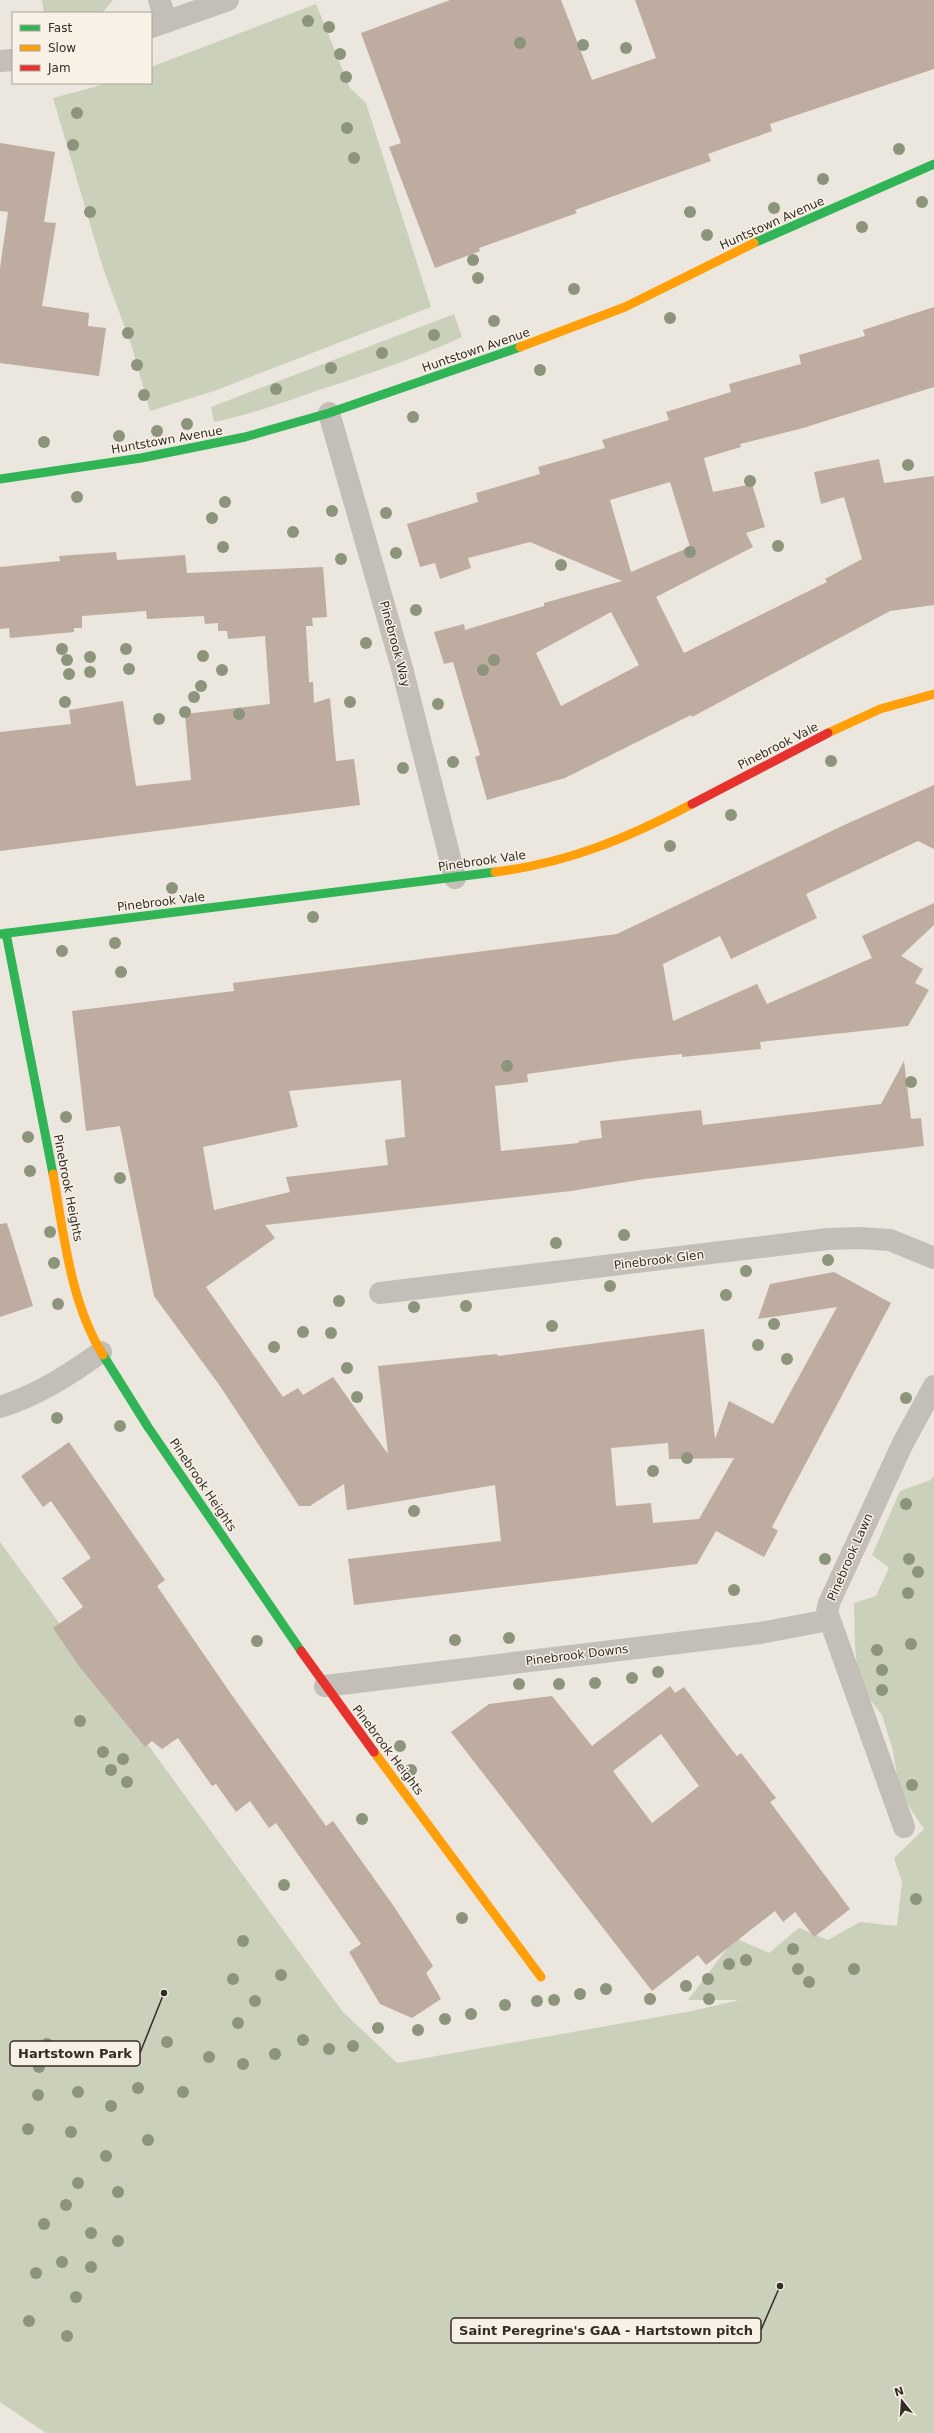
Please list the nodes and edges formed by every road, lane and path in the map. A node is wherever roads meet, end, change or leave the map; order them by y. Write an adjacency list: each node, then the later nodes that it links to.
1 (160, 0): 3 (street)
2 (228, 0): 3 (street)
3 (159, 24)
4 (12, 60): 5 (street)
5 (0, 61)
6 (934, 164): 7 (street, Huntstown Avenue)
7 (329, 413): 8 (street, Huntstown Avenue); 10 (street, Pinebrook Way)
8 (0, 479)
9 (934, 694): 10 (street, Pinebrook Vale)
10 (455, 878): 11 (street, Pinebrook Vale)
11 (3, 934): 14 (street, Pinebrook Heights)
12 (934, 1258): 13 (street, Pinebrook Glen)
13 (380, 1293)
14 (101, 1352): 16 (street); 18 (street, Pinebrook Heights)
15 (934, 1386): 17 (street, Pinebrook Lawn)
16 (0, 1407)
17 (829, 1620): 18 (street, Pinebrook Downs); 19 (street, Pinebrook Lawn)
18 (325, 1686): 20 (street, Pinebrook Heights)
19 (904, 1827)
20 (541, 1977)

